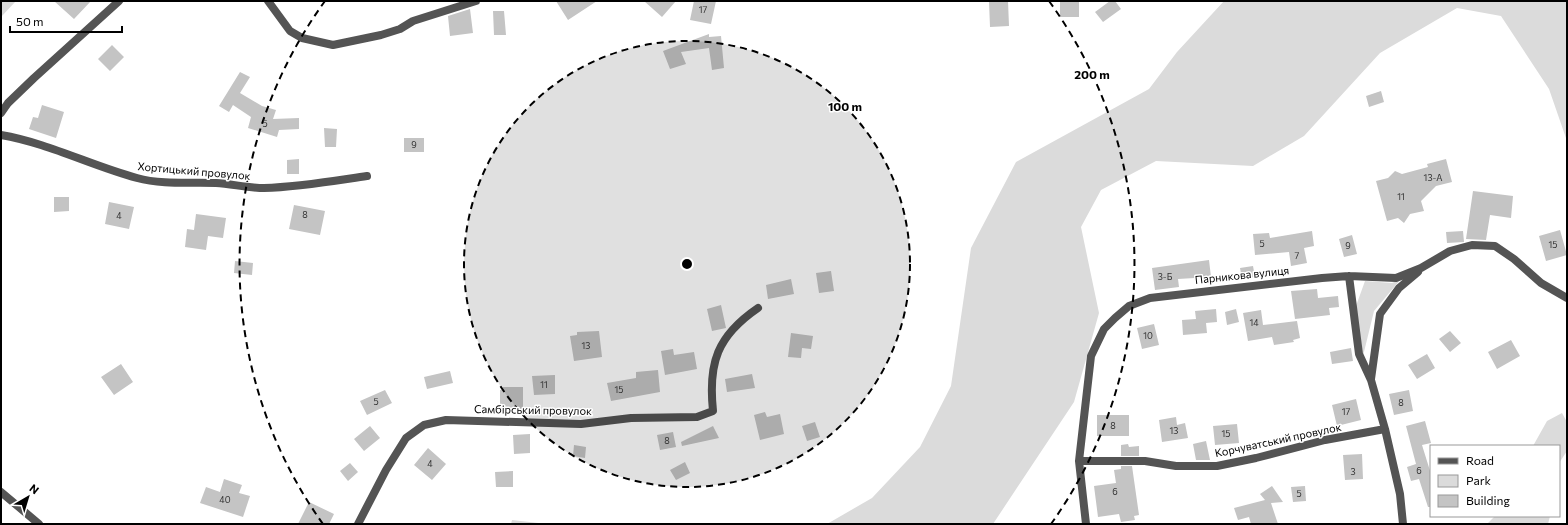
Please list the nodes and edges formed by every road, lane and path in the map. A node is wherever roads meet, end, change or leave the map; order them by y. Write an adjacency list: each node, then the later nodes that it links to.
1 (119, 1): 4 (street)
2 (268, 1): 3 (street)
3 (476, 1)
4 (1, 113)
5 (1, 135): 6 (street, Хортицький провулок)
6 (367, 176)
7 (1421, 268): 8 (street, Парникова вулиця); 9 (street, Парникова вулиця); 11 (street)
8 (1349, 276): 11 (street); 13 (street, Парникова вулиця)
9 (1567, 298)
10 (758, 308): 16 (street, Самбірський провулок)
11 (1371, 380): 12 (street)
12 (1385, 429): 13 (street, Корчуватський провулок); 18 (street)
13 (1079, 462): 17 (street, Парникова вулиця)
14 (1, 492): 15 (street)
15 (39, 524)
16 (358, 524)
17 (1086, 524)
18 (1403, 524)

